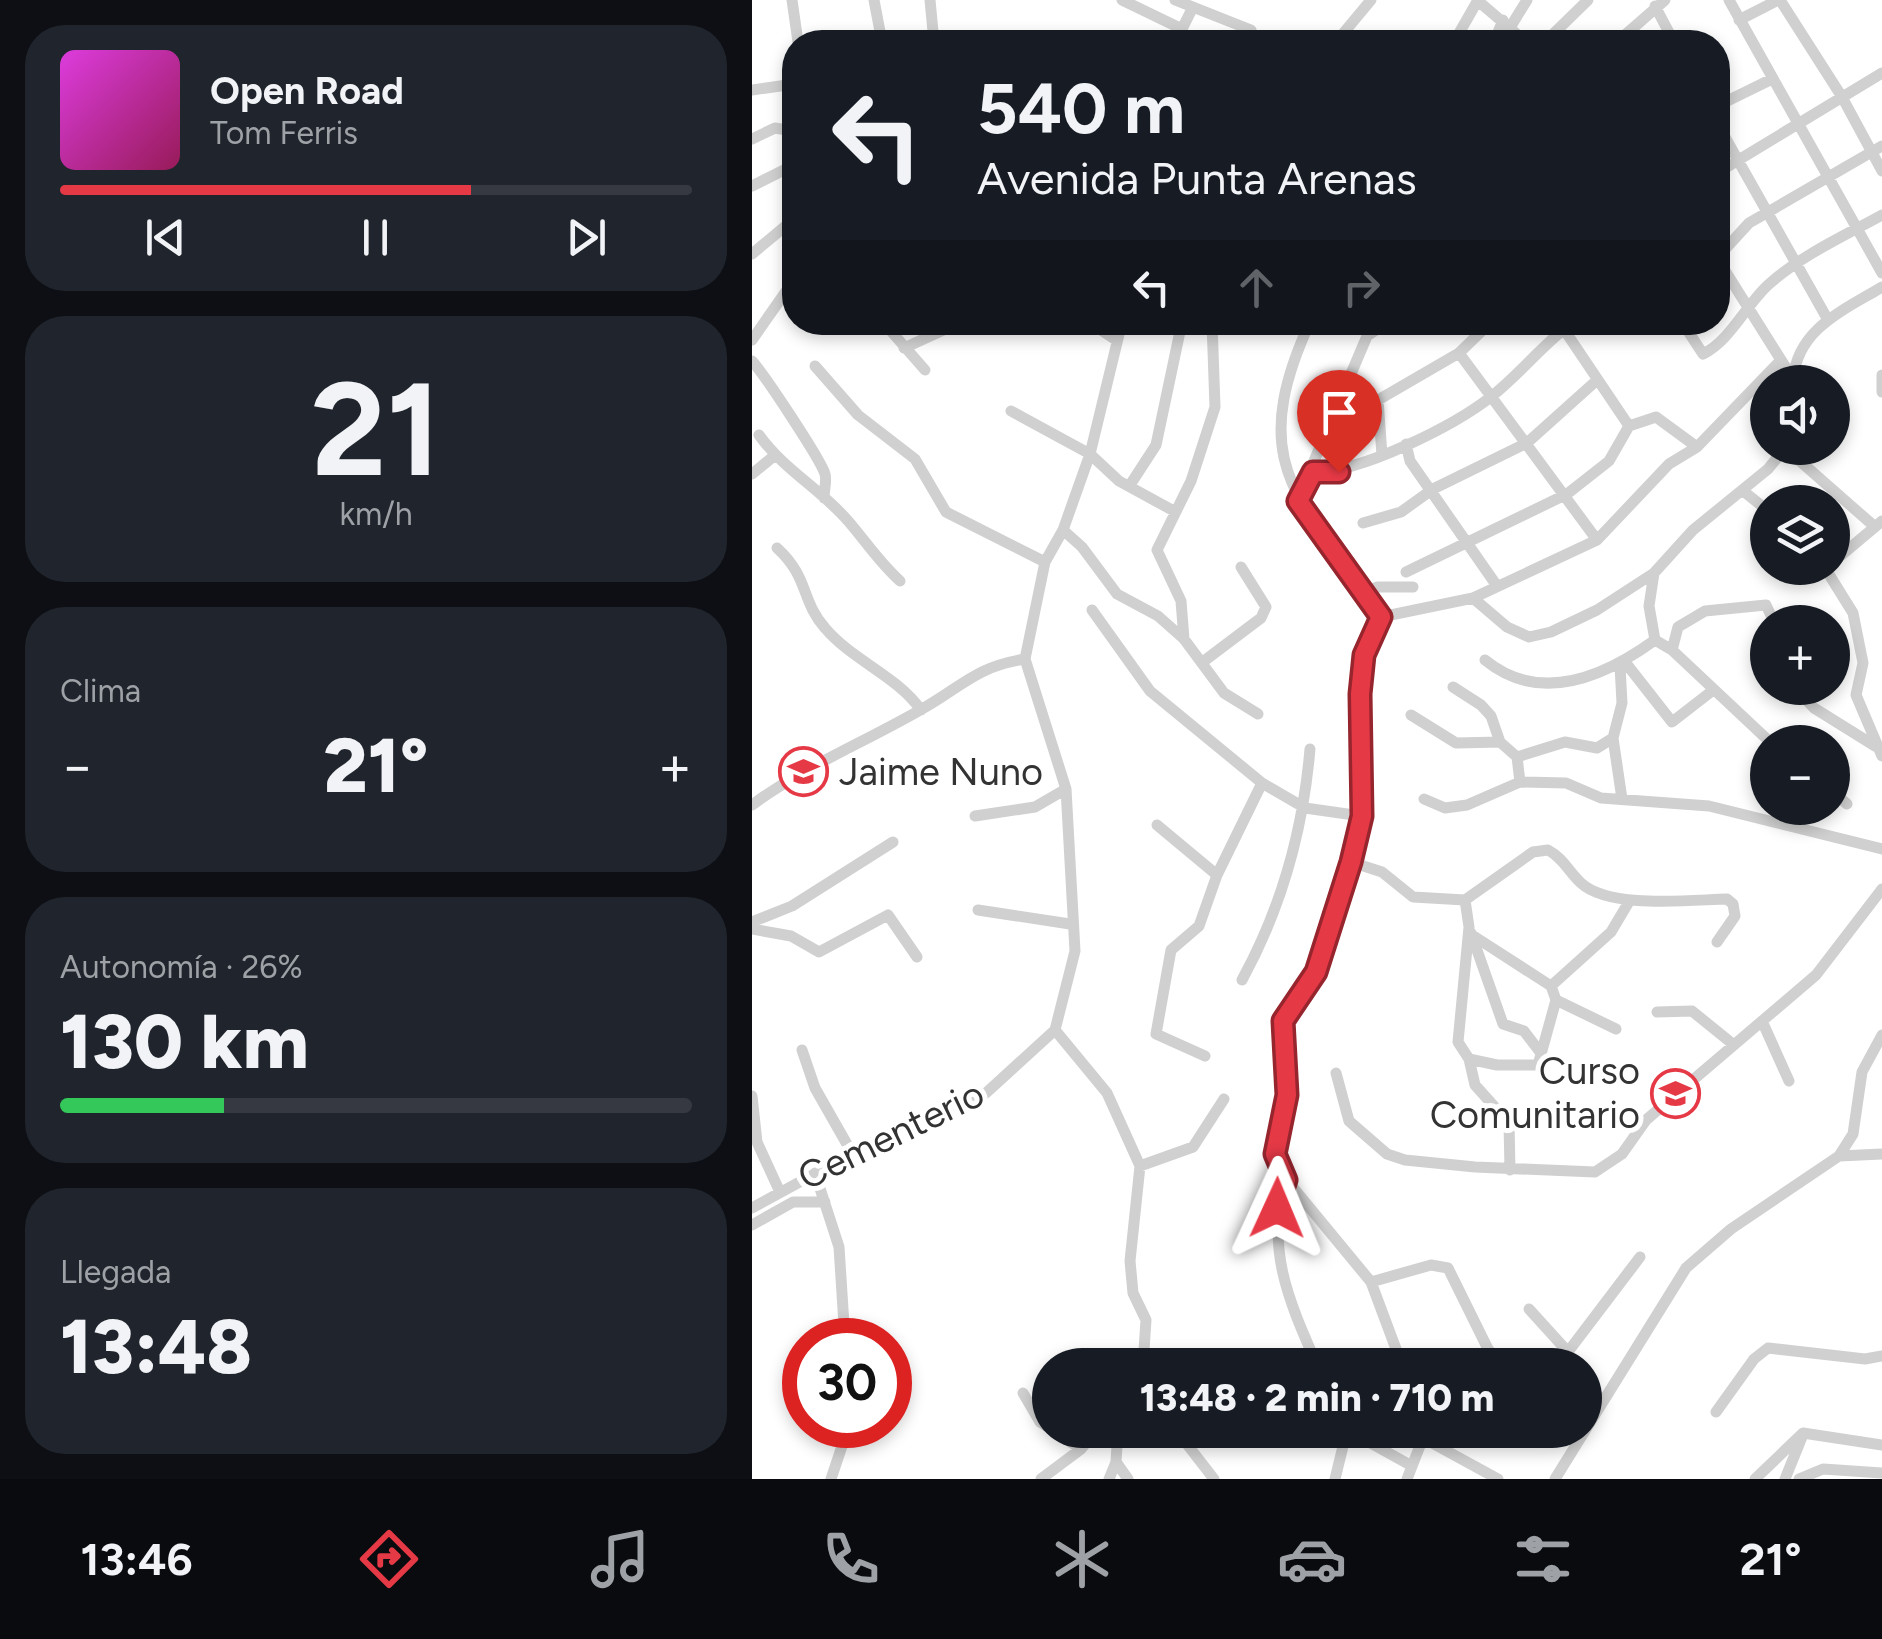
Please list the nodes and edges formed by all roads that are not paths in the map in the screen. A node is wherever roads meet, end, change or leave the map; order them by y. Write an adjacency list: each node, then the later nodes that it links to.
1 (792, 0): 16 (street)
2 (874, 0): 17 (street)
3 (930, 0): 18 (street)
4 (1122, 0): 13 (street)
5 (1175, 0): 13 (street)
6 (1371, 0): 20 (street)
7 (1478, 0): 15 (street); 21 (street)
8 (1526, 0): 15 (street)
9 (1588, 0): 24 (street)
10 (1728, 0): 14 (street)
11 (1779, 0): 14 (street); 31 (street)
12 (1660, 3): 25 (street); 26 (street)
13 (1192, 9): 19 (street)
14 (1740, 20): 28 (street)
15 (1507, 23): 22 (street); 23 (street)
16 (796, 30)
17 (880, 30)
18 (933, 30)
19 (1250, 30)
20 (1346, 30)
21 (1461, 30)
22 (1502, 30)
23 (1514, 30)
24 (1557, 30)
25 (1630, 30)
26 (1670, 30)
27 (1882, 73): 31 (street)
28 (1770, 80): 32 (street); 33 (street)
29 (782, 86): 30 (street)
30 (752, 90)
31 (1842, 97): 33 (street); 37 (street)
32 (1730, 100)
33 (1797, 126): 38 (street); 42 (street)
34 (782, 129): 35 (street)
35 (752, 139)
36 (1730, 147): 38 (street)
37 (1876, 149): 41 (street); 42 (street)
38 (1738, 162): 39 (street); 44 (street)
39 (1730, 167)
40 (782, 171): 43 (street)
41 (1882, 171)
42 (1828, 177): 44 (street); 46 (street)
43 (752, 186)
44 (1767, 213): 48 (street); 50 (street)
45 (1882, 214): 46 (street)
46 (1859, 228): 50 (street); 51 (street)
47 (782, 230): 49 (street)
48 (1730, 243)
49 (752, 254)
50 (1800, 263): 55 (street); 57 (street)
51 (1882, 273)
52 (1730, 280): 55 (street)
53 (1882, 287): 57 (street)
54 (782, 295): 56 (street)
55 (1746, 307): 59 (street); 78 (street)
56 (768, 312): 58 (street); 73 (street)
57 (1828, 320): 80 (street)
58 (752, 325)
59 (1730, 328)
60 (893, 335): 75 (street)
61 (932, 335): 75 (street)
62 (1109, 335): 74 (street)
63 (1118, 335): 74 (street)
64 (1179, 335): 100 (street)
65 (1212, 335): 107 (street)
66 (1305, 335): 106 (street)
67 (1478, 335): 76 (street)
68 (1555, 335): 86 (street)
69 (1571, 335): 84 (street)
70 (1691, 335): 71 (street)
71 (1724, 335)
72 (1367, 336): 98 (street)
73 (752, 340)
74 (1116, 340): 93 (street)
75 (904, 348): 82 (street)
76 (1459, 353): 86 (street); 95 (street)
77 (752, 361): 105 (street)
78 (1779, 362): 79 (street); 92 (street)
79 (1781, 365)
80 (1797, 365)
81 (815, 366): 115 (street)
82 (925, 370)
83 (1882, 375): 85 (street)
84 (1596, 381): 88 (street); 90 (street)
85 (1881, 392)
86 (1491, 396): 90 (street); 91 (street)
87 (1011, 411): 93 (street)
88 (1630, 426): 92 (street); 103 (street)
89 (759, 436): 94 (street)
90 (1527, 443): 101 (street); 103 (street)
91 (1406, 444): 95 (street); 101 (street)
92 (1697, 448): 111 (street)
93 (1090, 454): 100 (street); 110 (street)
94 (774, 456): 99 (street); 105 (street)
95 (1382, 456): 98 (street)
96 (1768, 465): 102 (street)
97 (1806, 465): 108 (street)
98 (1313, 472): 106 (street)
99 (752, 474)
100 (1130, 485): 107 (street)
101 (1432, 489): 109 (street); 112 (street)
102 (1742, 490): 104 (street); 118 (street)
103 (1567, 494): 111 (street); 112 (street)
104 (1750, 496)
105 (824, 498): 119 (street)
106 (1298, 501): 123 (street)
107 (1174, 511): 128 (street)
108 (1878, 523): 113 (street)
109 (1363, 524)
110 (1064, 530): 115 (street); 128 (street)
111 (1598, 540): 121 (street)
112 (1465, 542): 117 (street); 121 (street)
113 (1850, 547)
114 (777, 548): 138 (street)
115 (1045, 562): 131 (street)
116 (1241, 567): 133 (street)
117 (1406, 572)
118 (1654, 573): 124 (street); 129 (street)
119 (900, 580)
120 (1836, 585): 145 (street)
121 (1496, 586): 124 (street)
122 (1413, 587): 123 (street)
123 (1365, 592): 127 (street)
124 (1473, 598): 127 (street)
125 (1750, 607): 130 (street)
126 (1092, 610): 148 (street)
127 (1381, 617): 155 (street)
128 (1184, 638): 133 (street)
129 (1655, 640): 130 (street); 134 (street)
130 (1672, 650): 136 (street)
131 (1025, 659): 138 (street); 149 (street)
132 (1485, 660): 134 (street)
133 (1204, 661): 139 (street)
134 (1623, 664): 136 (street); 142 (street)
135 (1452, 687): 143 (street)
136 (1712, 691): 141 (street)
137 (1811, 705): 145 (street)
138 (921, 710): 152 (street)
139 (1258, 714)
140 (1411, 715): 143 (street)
141 (1751, 725)
142 (1613, 738): 146 (street); 151 (street)
143 (1500, 742): 146 (street)
144 (1310, 750): 153 (street)
145 (1878, 751)
146 (1517, 757): 147 (street)
147 (1520, 782): 150 (street); 151 (street)
148 (1262, 783): 153 (street); 160 (street)
149 (1066, 789): 154 (street); 165 (street)
150 (1424, 799)
151 (1622, 799): 158 (street)
152 (754, 801)
153 (1305, 808): 155 (street); 170 (street)
154 (974, 816)
155 (1362, 816): 159 (street)
156 (1157, 825): 160 (street)
157 (893, 842): 166 (street)
158 (1882, 849)
159 (1351, 862): 162 (street); 193 (street)
160 (1217, 875): 181 (street)
161 (1882, 889): 174 (street)
162 (1464, 900): 163 (street); 167 (street)
163 (1630, 900): 168 (street); 171 (street)
164 (978, 910): 165 (street)
165 (1070, 924): 176 (street)
166 (752, 926): 169 (street)
167 (1471, 931): 171 (street); 180 (street); 182 (street)
168 (1717, 942)
169 (917, 956)
170 (1242, 980)
171 (1552, 986): 172 (street)
172 (1556, 1000): 175 (street); 180 (street)
173 (1657, 1012): 178 (street)
174 (1762, 1022): 178 (street); 184 (street)
175 (1616, 1029)
176 (1055, 1030): 187 (street, Cementerio); 190 (street)
177 (1882, 1035): 189 (street)
178 (1734, 1044): 191 (street)
179 (802, 1050): 187 (street)
180 (1540, 1052): 182 (street)
181 (1206, 1056)
182 (1469, 1059): 191 (street)
183 (1336, 1073): 191 (street)
184 (1788, 1081)
185 (752, 1096): 194 (street)
186 (1224, 1099): 190 (street)
187 (852, 1153): 192 (street, Cementerio)
188 (1882, 1154): 189 (street)
189 (1839, 1156): 210 (street)
190 (1140, 1166): 202 (street)
191 (1510, 1170)
192 (815, 1174): 194 (street, Cementerio); 195 (street)
193 (1286, 1180): 199 (street); 203 (street)
194 (778, 1190): 196 (street, Cementerio)
195 (824, 1202): 197 (street); 201 (street)
196 (752, 1208)
197 (752, 1225)
198 (1640, 1257): 207 (street)
199 (1371, 1282): 204 (street); 205 (street)
200 (1529, 1309): 206 (street)
201 (843, 1318)
202 (1144, 1348)
203 (1311, 1348)
204 (1396, 1348)
205 (1488, 1348)
206 (1564, 1348)
207 (1571, 1348)
208 (1882, 1356): 212 (street)
209 (1023, 1393): 211 (street)
210 (1602, 1401)
211 (1032, 1408)
212 (1716, 1412)
213 (1803, 1433): 214 (street); 236 (street); 237 (street)
214 (1882, 1445)
215 (842, 1448): 227 (street)
216 (1117, 1448): 224 (street)
217 (1190, 1448): 231 (street)
218 (1342, 1448): 232 (street)
219 (1380, 1448): 225 (street)
220 (1417, 1448): 225 (street)
221 (1445, 1448): 234 (street)
222 (1573, 1448): 235 (street)
223 (1080, 1449): 228 (street)
224 (1116, 1462): 229 (street); 230 (street)
225 (1412, 1466): 233 (street)
226 (1882, 1473): 238 (street)
227 (831, 1479)
228 (1040, 1479)
229 (1109, 1479)
230 (1128, 1479)
231 (1214, 1479)
232 (1334, 1479)
233 (1407, 1479)
234 (1498, 1479)
235 (1555, 1479)
236 (1755, 1479)
237 (1785, 1479)
238 (1800, 1479)

